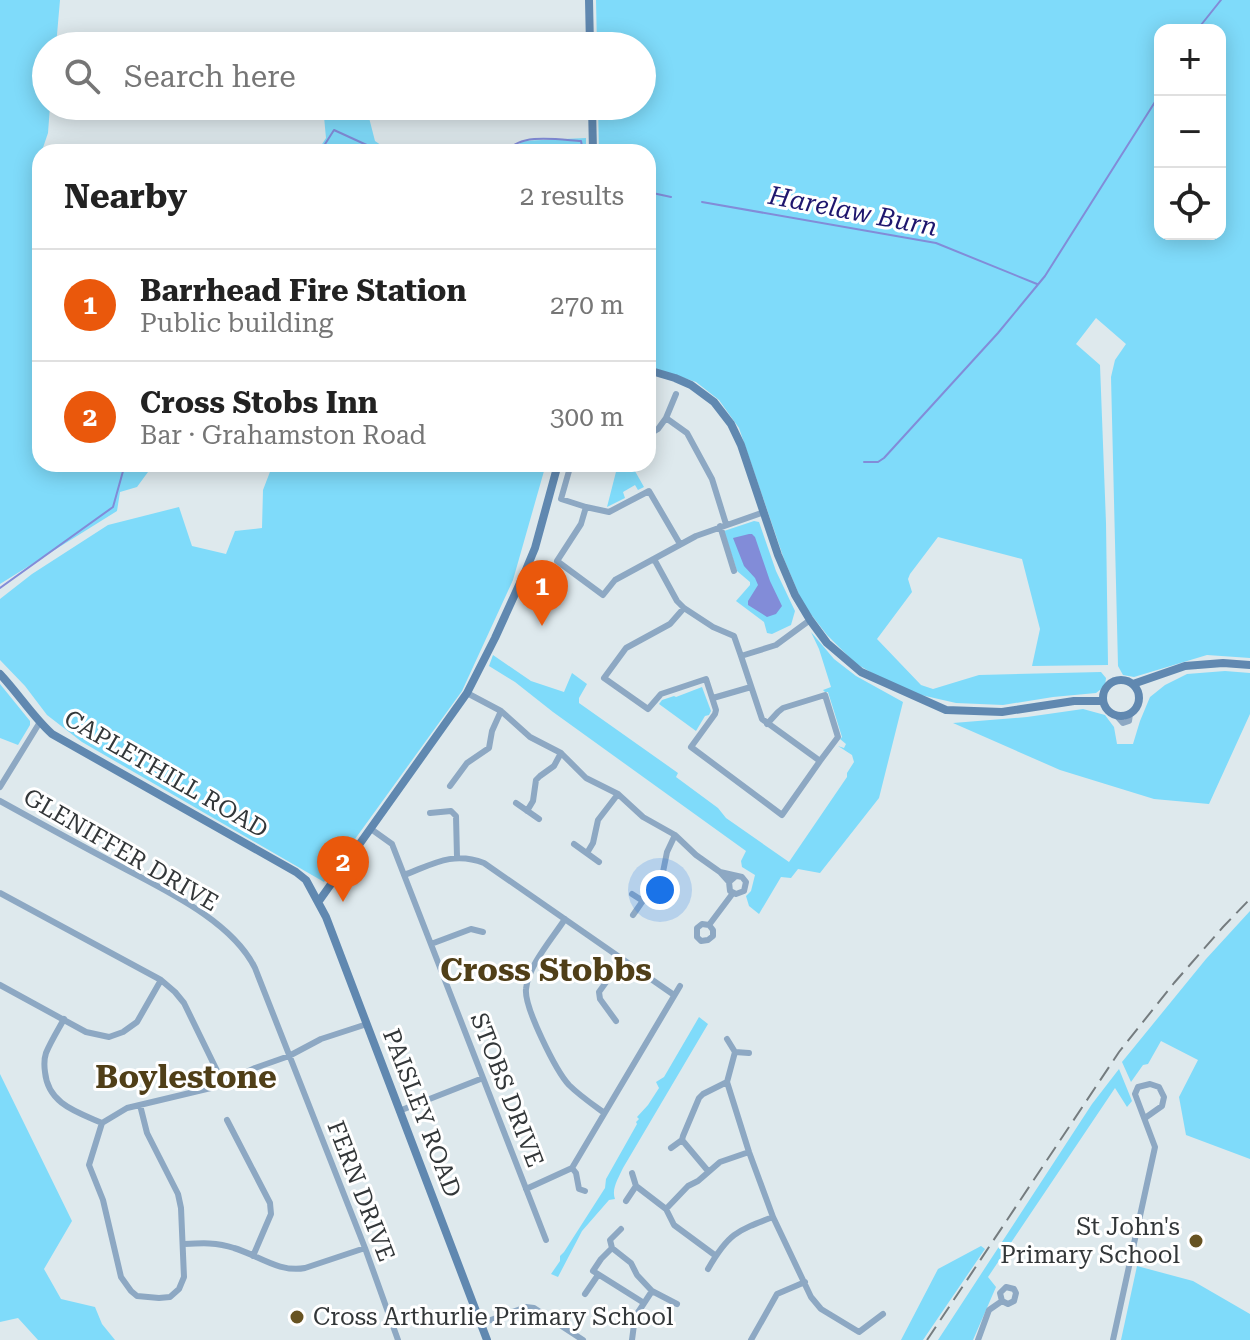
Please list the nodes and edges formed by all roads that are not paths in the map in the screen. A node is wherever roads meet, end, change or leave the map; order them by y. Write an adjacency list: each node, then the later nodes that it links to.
1 (589, 0): 2 (main road)
2 (590, 32)
3 (592, 120): 4 (main road)
4 (593, 144)
5 (656, 372): 12 (main road)
6 (676, 394): 7 (street)
7 (666, 418): 8 (street); 13 (street)
8 (656, 430)
9 (556, 472): 24 (main road)
10 (569, 472): 11 (street)
11 (586, 507): 14 (street); 15 (street)
12 (764, 512): 13 (street); 18 (main road)
13 (723, 525): 14 (street); 16 (street)
14 (680, 544): 15 (street)
15 (654, 559): 17 (street)
16 (734, 571)
17 (684, 608): 19 (street); 25 (street)
18 (810, 620): 19 (street); 26 (main road)
19 (741, 656): 23 (street)
20 (1250, 665): 22 (main road)
21 (0, 674): 28 (main road, CAPLETHILL ROAD)
22 (1133, 684): 26 (main road); 26 (main road)
23 (751, 687): 25 (street); 29 (street)
24 (467, 693): 27 (street); 43 (main road)
25 (713, 698): 31 (street)
26 (1103, 701)
27 (501, 711): 30 (street); 32 (street)
28 (40, 722): 33 (street); 56 (main road, CAPLETHILL ROAD)
29 (767, 724): 31 (street); 31 (street)
30 (561, 753): 37 (street); 40 (street)
31 (820, 761)
32 (460, 771): 34 (street); 35 (street)
33 (3, 774): 36 (street)
34 (470, 778)
35 (450, 786)
36 (0, 787)
37 (618, 794): 44 (street); 46 (street)
38 (0, 801): 74 (street, GLENIFFER DRIVE)
39 (516, 803): 40 (street)
40 (527, 811): 42 (street)
41 (430, 813): 47 (street)
42 (539, 819)
43 (371, 829): 50 (street, STOBS DRIVE); 56 (main road)
44 (675, 835): 49 (street); 57 (street)
45 (574, 844): 46 (street)
46 (587, 853): 48 (street)
47 (457, 857): 50 (street); 59 (street)
48 (599, 862)
49 (720, 872): 51 (street); 52 (street)
50 (404, 875): 62 (street, STOBS DRIVE)
51 (742, 875): 52 (street); 54 (street)
52 (729, 882): 54 (street)
53 (0, 893): 64 (street)
54 (733, 893): 60 (street)
55 (632, 894): 57 (street)
56 (319, 901): 70 (main road, PAISLEY ROAD)
57 (643, 901): 58 (street)
58 (633, 915)
59 (565, 919): 63 (street); 80 (street)
60 (709, 925)
61 (483, 932): 62 (street)
62 (431, 944): 75 (street, STOBS DRIVE)
63 (622, 960): 67 (street); 69 (street)
64 (161, 980): 68 (street); 77 (street)
65 (0, 985): 68 (street)
66 (680, 986): 67 (street)
67 (674, 995): 80 (street)
68 (64, 1019): 83 (street)
69 (616, 1021)
70 (367, 1024): 74 (street); 79 (main road, PAISLEY ROAD)
71 (727, 1039): 72 (street)
72 (735, 1052): 73 (street); 76 (street)
73 (749, 1053)
74 (289, 1056): 77 (street); 99 (street, FERN DRIVE)
75 (483, 1078): 79 (street); 91 (street, STOBS DRIVE)
76 (727, 1082): 84 (street); 86 (street)
77 (223, 1083): 78 (street)
78 (140, 1105): 83 (street); 98 (street)
79 (399, 1111): 112 (main road, PAISLEY ROAD)
80 (603, 1112): 87 (street)
81 (1145, 1118): 81 (street); 121 (street)
82 (227, 1120): 101 (street)
83 (102, 1123): 98 (street)
84 (682, 1140): 85 (street); 88 (street)
85 (671, 1148)
86 (749, 1152): 88 (street); 95 (street)
87 (572, 1168): 91 (street); 92 (street)
88 (708, 1171): 94 (street)
89 (632, 1173): 90 (street)
90 (636, 1186): 93 (street); 94 (street)
91 (526, 1189): 97 (street, STOBS DRIVE)
92 (585, 1191)
93 (626, 1201)
94 (666, 1209): 102 (street)
95 (773, 1217): 102 (street); 105 (street)
96 (621, 1229): 100 (street)
97 (546, 1240)
98 (184, 1244): 101 (street)
99 (365, 1248): 101 (street); 114 (street, FERN DRIVE)
100 (612, 1248): 104 (street); 106 (street)
101 (253, 1256)
102 (716, 1256): 103 (street)
103 (708, 1269)
104 (598, 1275): 107 (street); 109 (street)
105 (805, 1282): 113 (street); 118 (street)
106 (652, 1291): 109 (street); 110 (street)
107 (585, 1294)
108 (1002, 1301): 120 (street)
109 (644, 1303): 117 (street)
110 (677, 1304)
111 (883, 1314): 113 (street)
112 (480, 1324): 115 (main road, PAISLEY ROAD); 116 (street)
113 (859, 1332): 119 (street)
114 (398, 1340)
115 (487, 1340)
116 (583, 1340)
117 (632, 1340)
118 (751, 1340)
119 (854, 1340)
120 (978, 1340)
121 (1113, 1340)

